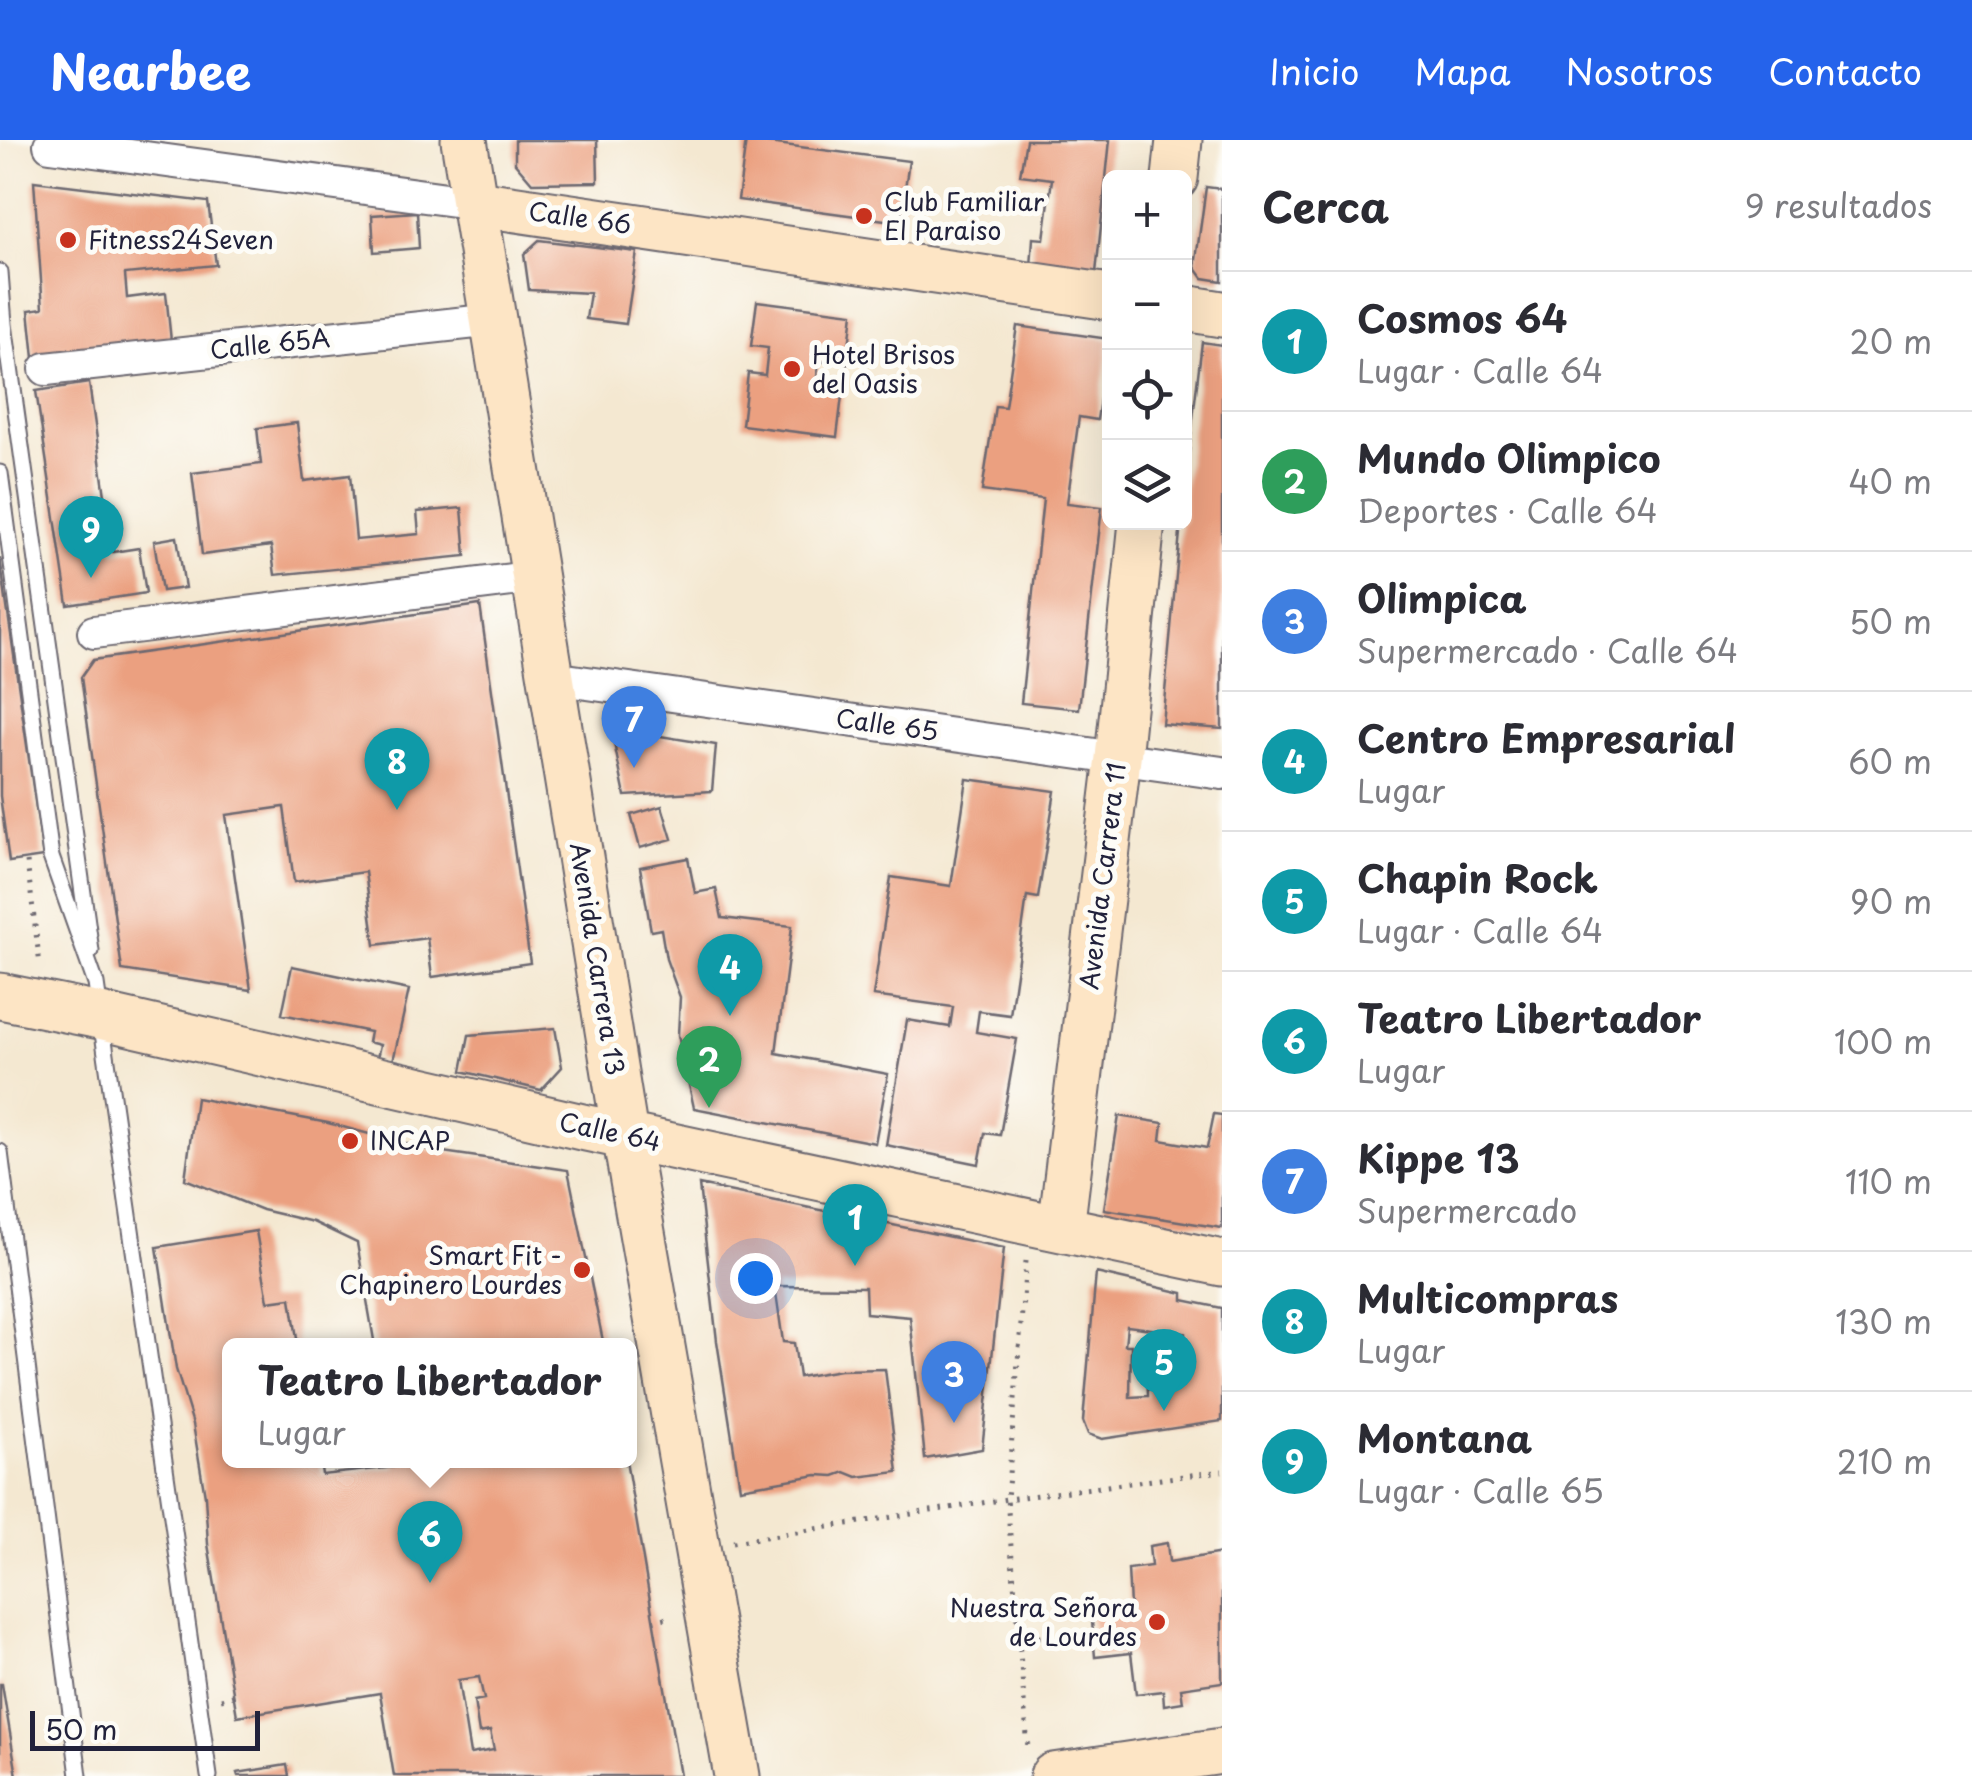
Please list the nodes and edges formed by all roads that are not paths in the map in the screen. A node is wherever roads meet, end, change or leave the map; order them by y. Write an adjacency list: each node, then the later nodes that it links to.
1 (464, 140): 5 (main road, Avenida Carrera 13)
2 (1179, 140): 4 (main road)
3 (50, 145): 5 (street, Calle 66)
4 (1176, 170)
5 (476, 203): 7 (main road, Calle 66); 10 (main road, Avenida Carrera 13)
6 (0, 272): 20 (lane)
7 (1102, 296)
8 (1192, 309): 9 (main road)
9 (1222, 314)
10 (494, 320): 11 (street, Calle 65A); 14 (main road, Avenida Carrera 13)
11 (46, 370)
12 (0, 473): 20 (lane)
13 (1141, 530): 17 (main road, Avenida Carrera 11)
14 (536, 577): 15 (street); 16 (main road, Avenida Carrera 13)
15 (94, 632)
16 (552, 678): 17 (street, Calle 65); 21 (main road, Avenida Carrera 13)
17 (1118, 758): 18 (street, Calle 65); 23 (main road, Avenida Carrera 11)
18 (1222, 773)
19 (0, 996): 20 (main road, Calle 64)
20 (98, 1000): 21 (main road, Calle 64); 28 (lane)
21 (625, 1135): 23 (main road, Calle 64); 29 (main road, Avenida Carrera 13)
22 (0, 1152): 27 (lane)
23 (1045, 1225): 24 (main road, Calle 64)
24 (1222, 1263)
25 (1222, 1751): 26 (main road)
26 (1041, 1767)
27 (79, 1776)
28 (208, 1776)
29 (737, 1776)

